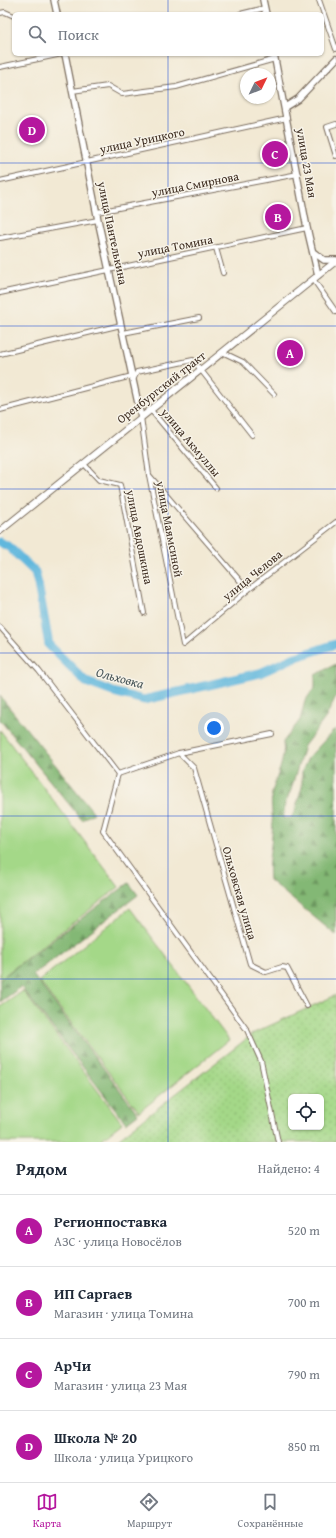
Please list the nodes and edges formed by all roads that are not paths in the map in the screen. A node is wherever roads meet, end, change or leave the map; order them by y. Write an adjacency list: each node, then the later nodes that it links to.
1 (54, 0): 5 (main road)
2 (263, 0): 4 (main road)
3 (319, 0): 6 (street)
4 (266, 11)
5 (57, 12)
6 (323, 12)
7 (0, 13): 9 (street)
8 (324, 14): 10 (street)
9 (12, 15)
10 (336, 49)
11 (54, 56): 15 (street)
12 (64, 56): 16 (main road, улица Пантелькина)
13 (275, 57): 16 (street); 17 (main road, улица 23 Мая)
14 (336, 59): 17 (main road)
15 (0, 67)
16 (72, 91): 21 (main road, улица Пантелькина)
17 (285, 107): 18 (main road, улица 23 Мая)
18 (288, 118): 21 (street, улица Урицкого); 22 (main road, улица 23 Мая)
19 (336, 124): 20 (street)
20 (336, 156)
21 (86, 162): 23 (street, улица Урицкого); 24 (main road, улица Пантелькина)
22 (298, 174): 24 (street, улица Смирнова); 26 (main road, улица 23 Мая)
23 (0, 181)
24 (97, 212): 25 (main road, улица Пантелькина)
25 (98, 220): 27 (street); 31 (main road, улица Пантелькина)
26 (307, 228): 28 (street, улица Томина); 29 (main road, улица 23 Мая)
27 (0, 238)
28 (216, 248): 31 (street, улица Томина); 32 (street)
29 (312, 251): 30 (main road); 33 (main road, улица 23 Мая)
30 (336, 261): 33 (main road, Оренбургский тракт)
31 (108, 269): 34 (street, улица Томина); 37 (main road, улица Пантелькина)
32 (223, 274)
33 (316, 277): 35 (street); 39 (main road, Оренбургский тракт)
34 (0, 293)
35 (336, 312)
36 (198, 318): 38 (street)
37 (121, 325): 38 (main road, улица Пантелькина); 40 (street)
38 (123, 333): 42 (main road, улица Пантелькина)
39 (222, 352): 41 (main road, Оренбургский тракт); 43 (street)
40 (0, 354)
41 (199, 371): 42 (street); 44 (main road, Оренбургский тракт); 47 (street)
42 (132, 378): 45 (street); 46 (main road, улица Пантелькина)
43 (274, 394)
44 (150, 409): 46 (main road, Оренбургский тракт); 50 (street, улица Акмуллы)
45 (0, 410)
46 (141, 417): 48 (main road, Оренбургский тракт); 49 (street, улица Маямсиной)
47 (252, 435)
48 (84, 464): 52 (main road, Оренбургский тракт); 54 (street, улица Авдошкина)
49 (149, 475): 53 (street); 56 (street, улица Маямсиной)
50 (216, 488)
51 (336, 522): 53 (street, улица Челова)
52 (0, 531)
53 (248, 590): 56 (street, улица Челова)
54 (144, 613)
55 (0, 626): 59 (street)
56 (183, 646)
57 (272, 734): 58 (street)
58 (179, 753): 59 (street); 60 (street, Ольховская улица)
59 (118, 774): 61 (street)
60 (307, 1006)
61 (278, 1142)

